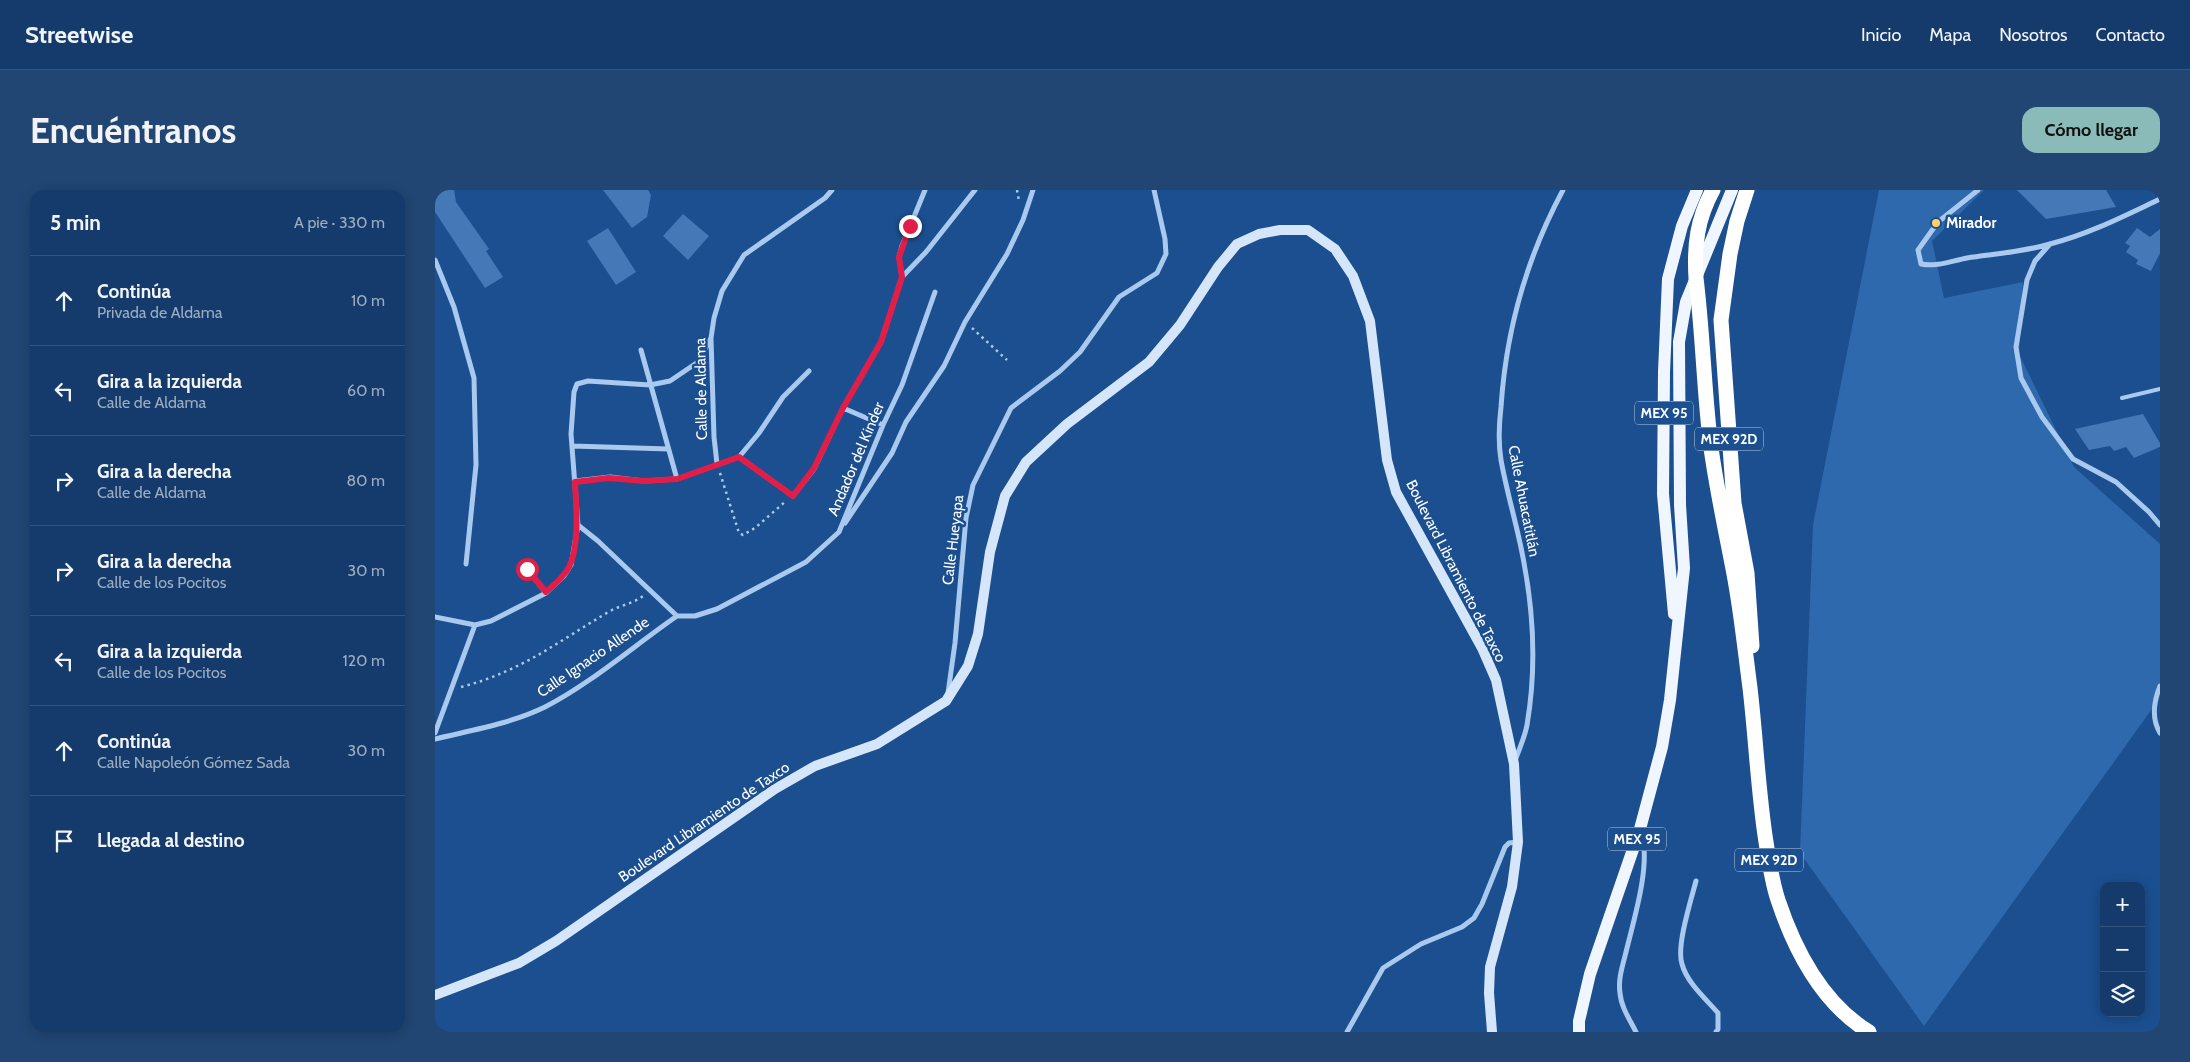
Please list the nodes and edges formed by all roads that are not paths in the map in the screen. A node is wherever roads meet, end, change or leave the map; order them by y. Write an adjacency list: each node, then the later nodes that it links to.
1 (832, 190): 18 (street, Calle de Aldama)
2 (925, 190): 15 (street)
3 (975, 190): 15 (street)
4 (1033, 190): 34 (street)
5 (1154, 190): 44 (street, Calle Hueyapa)
6 (1563, 190): 48 (street, Calle Ahuacatitlán)
7 (1697, 190): 41 (main road, MEX 95)
8 (1713, 190): 16 (highway, MEX 92D)
9 (1732, 190): 16 (main road, MEX 95)
10 (1747, 190): 43 (highway, MEX 92D)
11 (1978, 190): 13 (street)
12 (2160, 199): 13 (street)
13 (2050, 244): 33 (street)
14 (435, 260): 35 (street)
15 (902, 277): 24 (street)
16 (1696, 278): 41 (main road, MEX 95); 43 (highway, MEX 92D)
17 (935, 292): 25 (street, Andador del Kinder)
18 (711, 338): 21 (street); 29 (street, Calle de Aldama)
19 (641, 350): 21 (street)
20 (809, 371): 28 (street)
21 (650, 385): 26 (street); 27 (street)
22 (2160, 389): 23 (lane)
23 (2122, 398)
24 (843, 408): 25 (street); 28 (street)
25 (883, 425): 34 (street, Andador del Kinder)
26 (573, 446): 27 (street); 31 (street)
27 (668, 449): 30 (street)
28 (739, 457): 29 (street)
29 (717, 464): 30 (street)
30 (677, 479): 31 (street)
31 (575, 482): 32 (street)
32 (577, 525): 37 (street); 38 (street)
33 (2160, 525)
34 (839, 532): 38 (street, Andador del Kinder)
35 (467, 564)
36 (527, 569): 37 (street)
37 (546, 592): 40 (street)
38 (677, 616): 47 (street, Calle Ignacio Allende)
39 (435, 617): 40 (street)
40 (475, 625): 45 (street)
41 (1677, 640): 49 (main road, MEX 95)
42 (2160, 686): 46 (street)
43 (1750, 690): 58 (highway, MEX 92D)
44 (947, 701): 48 (main road, Boulevard Libramiento de Taxco); 52 (main road, Boulevard Libramiento de Taxco)
45 (435, 733)
46 (2160, 733)
47 (435, 739)
48 (1515, 764): 50 (main road, Boulevard Libramiento de Taxco)
49 (1640, 829): 55 (main road, MEX 95); 56 (street)
50 (1518, 842): 53 (street); 54 (main road, Boulevard Libramiento de Taxco)
51 (1696, 881): 57 (street)
52 (435, 995)
53 (1347, 1032)
54 (1492, 1032)
55 (1579, 1032)
56 (1636, 1032)
57 (1716, 1032)
58 (1869, 1032)

